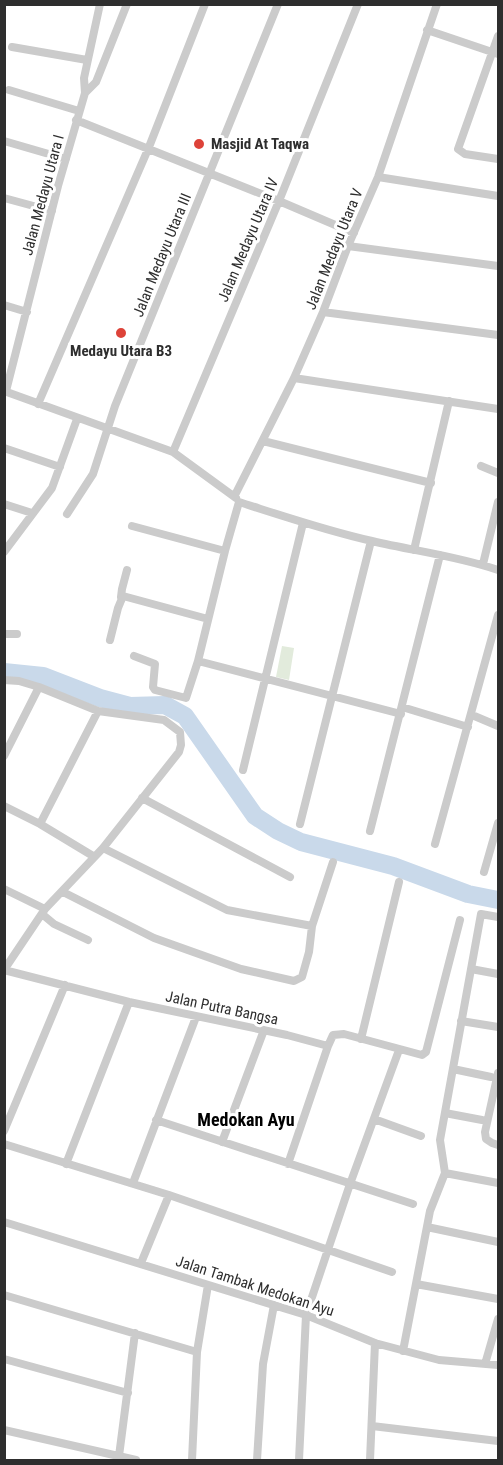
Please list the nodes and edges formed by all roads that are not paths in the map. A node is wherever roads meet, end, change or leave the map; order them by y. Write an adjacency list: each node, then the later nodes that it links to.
1 (100, 4): 11 (street, Jalan Medayu Utara I)
2 (127, 4): 13 (street)
3 (205, 4): 17 (street)
4 (278, 4): 20 (street, Jalan Medayu Utara III)
5 (358, 4): 24 (street, Jalan Medayu Utara IV)
6 (437, 4): 7 (street, Jalan Medayu Utara V)
7 (427, 30): 10 (street); 21 (street, Jalan Medayu Utara V)
8 (498, 36): 10 (street)
9 (12, 47): 11 (street)
10 (495, 53): 19 (street)
11 (87, 60): 13 (street, Jalan Medayu Utara I)
12 (9, 90): 14 (street)
13 (85, 93): 14 (street, Jalan Medayu Utara I)
14 (79, 111): 15 (street, Jalan Medayu Utara I)
15 (76, 120): 17 (street); 18 (street, Jalan Medayu Utara I)
16 (4, 141): 18 (street)
17 (149, 147): 20 (street); 36 (street)
18 (66, 159): 25 (street, Jalan Medayu Utara I)
19 (498, 159)
20 (209, 174): 24 (street); 39 (street, Jalan Medayu Utara III)
21 (378, 177): 22 (street); 26 (street, Jalan Medayu Utara V)
22 (498, 196)
23 (4, 198): 25 (street)
24 (279, 201): 26 (street); 42 (street, Jalan Medayu Utara IV)
25 (52, 211): 30 (street, Jalan Medayu Utara I)
26 (354, 233): 27 (street, Jalan Medayu Utara V)
27 (348, 246): 28 (street); 31 (street, Jalan Medayu Utara V)
28 (498, 266)
29 (4, 305): 30 (street)
30 (27, 312): 34 (street, Jalan Medayu Utara I)
31 (323, 312): 32 (street); 33 (street, Jalan Medayu Utara V)
32 (498, 335)
33 (294, 378): 35 (street); 40 (street, Jalan Medayu Utara V)
34 (5, 391): 36 (street)
35 (449, 401): 37 (street); 46 (street)
36 (38, 404): 38 (street)
37 (498, 409)
38 (77, 419): 39 (street); 44 (street)
39 (107, 429): 42 (street); 51 (street, Jalan Medayu Utara III)
40 (263, 441): 46 (street); 47 (street, Jalan Medayu Utara V)
41 (4, 448): 44 (street)
42 (173, 452): 47 (street)
43 (481, 466): 45 (street)
44 (60, 467): 50 (street)
45 (498, 473)
46 (431, 483): 55 (street)
47 (237, 498): 52 (street); 56 (street, Jalan Medayu Utara V)
48 (498, 502): 59 (street)
49 (4, 504): 50 (street)
50 (32, 513): 57 (street)
51 (67, 514)
52 (303, 523): 54 (street); 70 (street)
53 (132, 526): 56 (street)
54 (371, 541): 55 (street); 73 (street)
55 (414, 550): 58 (street)
56 (225, 551): 64 (street, Jalan Medayu Utara V)
57 (4, 552)
58 (441, 555): 59 (street); 75 (street)
59 (483, 564): 61 (street)
60 (128, 570): 62 (street)
61 (498, 570)
62 (121, 597): 64 (street); 67 (street)
63 (498, 615): 76 (street)
64 (208, 619): 69 (street, Jalan Medayu Utara V)
65 (4, 634): 66 (street)
66 (17, 634)
67 (110, 640)
68 (134, 656): 69 (street, Jalan Medayu Utara V)
69 (198, 661): 70 (street)
70 (265, 679): 73 (street); 80 (street)
71 (4, 680): 72 (street)
72 (39, 687): 74 (street); 79 (street)
73 (332, 696): 75 (street); 85 (street)
74 (98, 711): 81 (street); 84 (street)
75 (401, 711): 78 (street); 86 (street)
76 (472, 716): 77 (street); 78 (street)
77 (498, 726)
78 (468, 727): 87 (street)
79 (4, 756)
80 (243, 770)
81 (142, 798): 88 (street); 92 (street)
82 (4, 806): 84 (street)
83 (498, 823): 91 (street)
84 (40, 824): 89 (street)
85 (300, 824)
86 (370, 831)
87 (435, 844)
88 (103, 848): 89 (street); 99 (street)
89 (93, 856): 95 (street)
90 (333, 862): 99 (street)
91 (484, 872)
92 (290, 877)
93 (399, 882): 110 (street)
94 (4, 889): 96 (street)
95 (63, 892): 96 (street); 99 (street)
96 (44, 912): 100 (street); 102 (street)
97 (498, 917): 101 (street)
98 (459, 920): 112 (street)
99 (312, 926)
100 (87, 940)
101 (471, 969): 103 (street); 107 (street)
102 (5, 970): 104 (street, Jalan Putra Bangsa)
103 (498, 974)
104 (65, 985): 105 (street, Jalan Putra Bangsa); 119 (street)
105 (129, 1002): 106 (street, Jalan Putra Bangsa); 124 (street)
106 (196, 1017): 109 (street, Jalan Putra Bangsa); 117 (street)
107 (461, 1021): 108 (street); 113 (street)
108 (498, 1027)
109 (264, 1030): 111 (street, Jalan Putra Bangsa); 121 (street)
110 (361, 1040): 111 (street); 112 (street)
111 (328, 1046): 125 (street)
112 (399, 1050): 116 (street)
113 (453, 1070): 114 (street); 115 (street)
114 (495, 1075): 123 (street)
115 (445, 1113): 118 (street); 126 (street)
116 (374, 1119): 120 (street); 129 (street)
117 (156, 1120): 121 (street); 127 (street)
118 (482, 1120)
119 (4, 1131)
120 (421, 1136)
121 (222, 1142): 125 (street)
122 (4, 1144): 124 (street)
123 (498, 1145)
124 (66, 1164): 127 (street)
125 (288, 1164): 129 (street)
126 (445, 1173): 128 (street); 133 (street)
127 (133, 1183): 130 (street)
128 (498, 1183)
129 (350, 1184): 131 (street); 135 (street)
130 (169, 1195): 135 (street); 136 (street)
131 (413, 1204)
132 (4, 1222): 136 (street, Jalan Tambak Medokan Ayu)
133 (427, 1227): 134 (street); 138 (street)
134 (498, 1242)
135 (329, 1251): 137 (street); 143 (street)
136 (141, 1263): 139 (street, Jalan Tambak Medokan Ayu)
137 (392, 1272)
138 (416, 1284): 141 (street); 147 (street)
139 (208, 1285): 142 (street, Jalan Tambak Medokan Ayu); 148 (street)
140 (4, 1295): 145 (street)
141 (498, 1299)
142 (274, 1305): 143 (street, Jalan Tambak Medokan Ayu); 159 (street)
143 (306, 1315): 146 (street, Jalan Tambak Medokan Ayu); 160 (street)
144 (498, 1319): 150 (street)
145 (135, 1334): 148 (street); 152 (street)
146 (375, 1343): 147 (street, Jalan Tambak Medokan Ayu); 153 (street)
147 (403, 1351): 150 (street, Jalan Tambak Medokan Ayu)
148 (197, 1352): 158 (street)
149 (4, 1359): 152 (street)
150 (485, 1364): 151 (street, Jalan Tambak Medokan Ayu)
151 (498, 1365)
152 (128, 1393): 156 (street)
153 (372, 1426): 155 (street); 161 (street)
154 (4, 1430): 156 (street)
155 (498, 1441)
156 (124, 1458): 157 (street)
157 (136, 1461)
158 (192, 1461)
159 (257, 1461)
160 (299, 1461)
161 (370, 1461)

